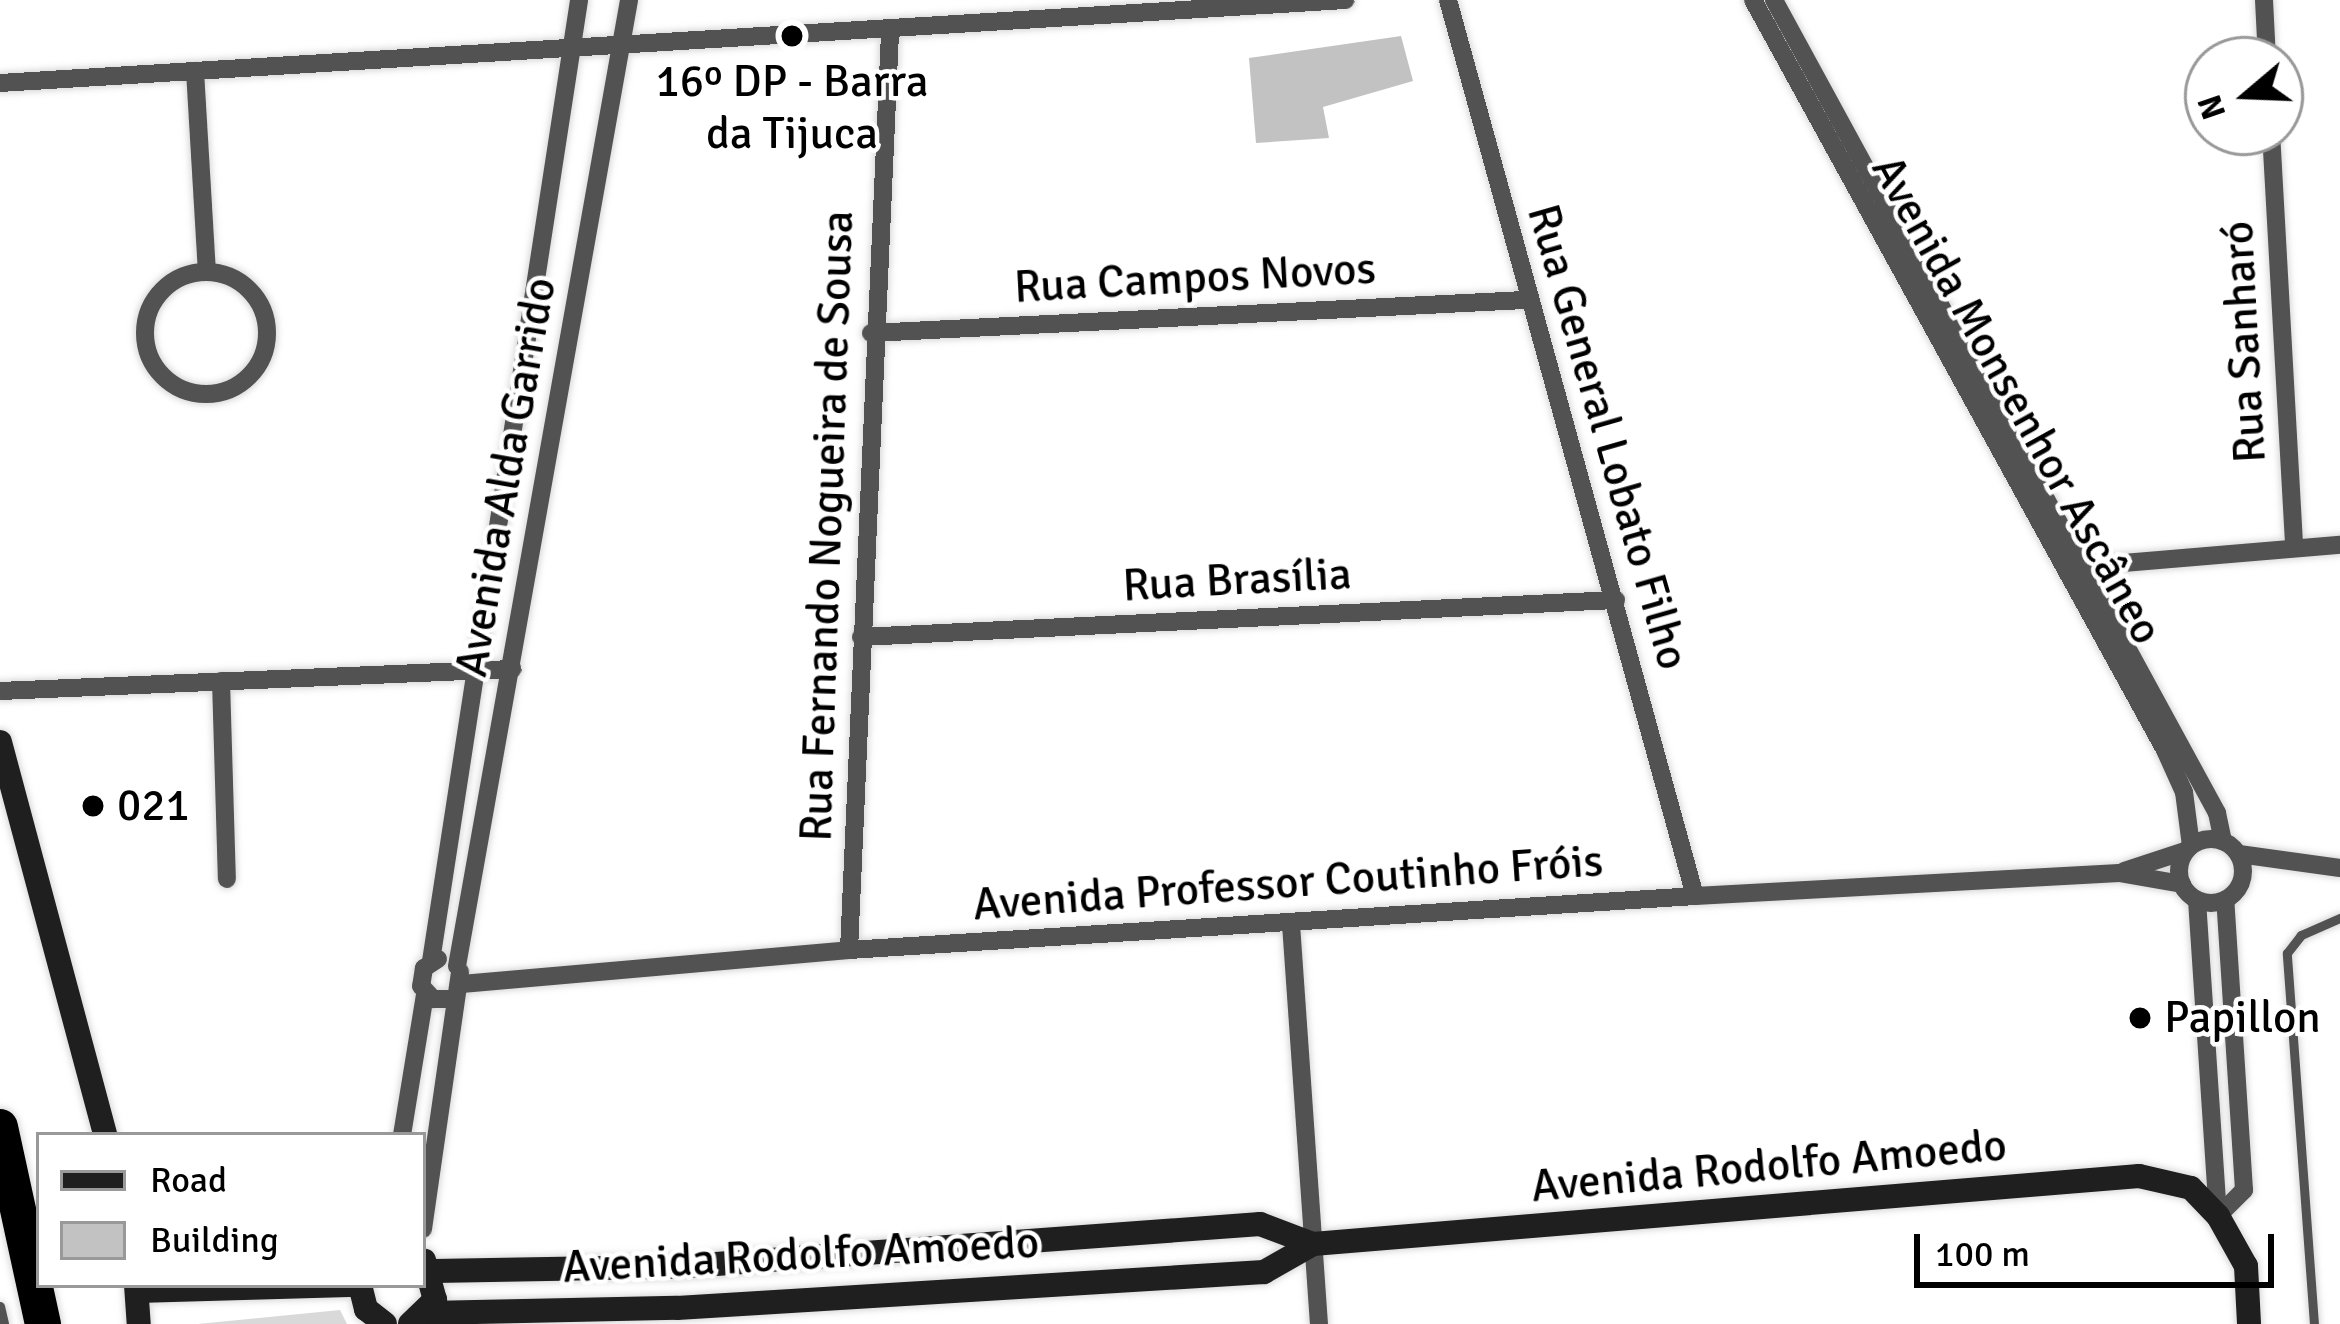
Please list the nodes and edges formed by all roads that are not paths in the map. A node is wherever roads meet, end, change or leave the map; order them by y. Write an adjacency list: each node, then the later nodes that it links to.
1 (579, 0): 12 (street, Avenida Alda Garrido)
2 (629, 0): 11 (street, Avenida Alda Garrido)
3 (1345, 0): 8 (street)
4 (1448, 0): 17 (street, Rua General Lobato Filho)
5 (1753, 0): 21 (street, Avenida Monsenhor Ascâneo)
6 (1774, 0): 21 (street, Avenida Monsenhor Ascâneo)
7 (2264, 0): 10 (street)
8 (1155, 5): 9 (street)
9 (890, 33): 11 (street); 18 (street, Rua Fernando Nogueira de Sousa)
10 (2266, 36)
11 (620, 48): 12 (street); 24 (street, Avenida Alda Garrido)
12 (568, 51): 13 (street); 25 (street, Avenida Alda Garrido)
13 (195, 71): 14 (street); 16 (street)
14 (0, 82)
15 (2272, 156): 20 (street, Rua Sanharó)
16 (207, 271): 16 (street)
17 (1524, 300): 18 (street, Rua Campos Novos); 22 (street, Rua General Lobato Filho)
18 (871, 333): 23 (street, Rua Fernando Nogueira de Sousa)
19 (2340, 545): 20 (street)
20 (2294, 547): 21 (street)
21 (2074, 567): 29 (street, Avenida Monsenhor Ascâneo); 30 (street, Avenida Monsenhor Ascâneo)
22 (1616, 600): 23 (street, Rua Brasília); 35 (street, Rua General Lobato Filho)
23 (862, 638): 40 (street, Rua Fernando Nogueira de Sousa)
24 (513, 669): 25 (street); 42 (street, Avenida Alda Garrido)
25 (473, 670): 26 (street); 41 (street, Avenida Alda Garrido)
26 (221, 681): 27 (street); 33 (street)
27 (0, 692)
28 (0, 742): 45 (street)
29 (2231, 847): 30 (street); 31 (street); 37 (street)
30 (2188, 849): 32 (street, Avenida Professor Coutinho Fróis); 34 (street)
31 (2340, 868)
32 (2119, 873): 34 (street, Avenida Professor Coutinho Fróis); 35 (street, Avenida Professor Coutinho Fróis)
33 (227, 879)
34 (2182, 884): 36 (street)
35 (1695, 896): 39 (street, Avenida Professor Coutinho Fróis)
36 (2198, 900): 37 (street); 48 (street)
37 (2224, 900): 48 (street)
38 (2340, 918): 65 (lane)
39 (1291, 924): 40 (street, Avenida Professor Coutinho Fróis); 49 (street)
40 (849, 950): 42 (street, Avenida Professor Coutinho Fróis)
41 (431, 962): 42 (street); 43 (street, Avenida Alda Garrido)
42 (457, 983): 43 (street); 47 (street, Avenida Alda Garrido)
43 (425, 994): 46 (street)
44 (0, 1127): 60 (highway)
45 (103, 1132)
46 (402, 1132)
47 (426, 1206)
48 (2218, 1216): 49 (street, Avenida Rodolfo Amoedo); 64 (street)
49 (1313, 1244): 51 (street, Avenida Rodolfo Amoedo); 56 (street, Avenida Rodolfo Amoedo); 63 (street)
50 (428, 1265): 51 (street, Avenida Rodolfo Amoedo)
51 (675, 1267): 56 (street)
52 (136, 1288): 61 (street)
53 (360, 1288): 62 (street)
54 (424, 1288): 58 (street)
55 (0, 1306): 59 (lane)
56 (677, 1308): 57 (street, Avenida Rodolfo Amoedo)
57 (535, 1317): 58 (street, Avenida Rodolfo Amoedo)
58 (418, 1321)
59 (4, 1324)
60 (43, 1324)
61 (139, 1324)
62 (385, 1324)
63 (1319, 1324)
64 (2249, 1324)
65 (2314, 1324)

